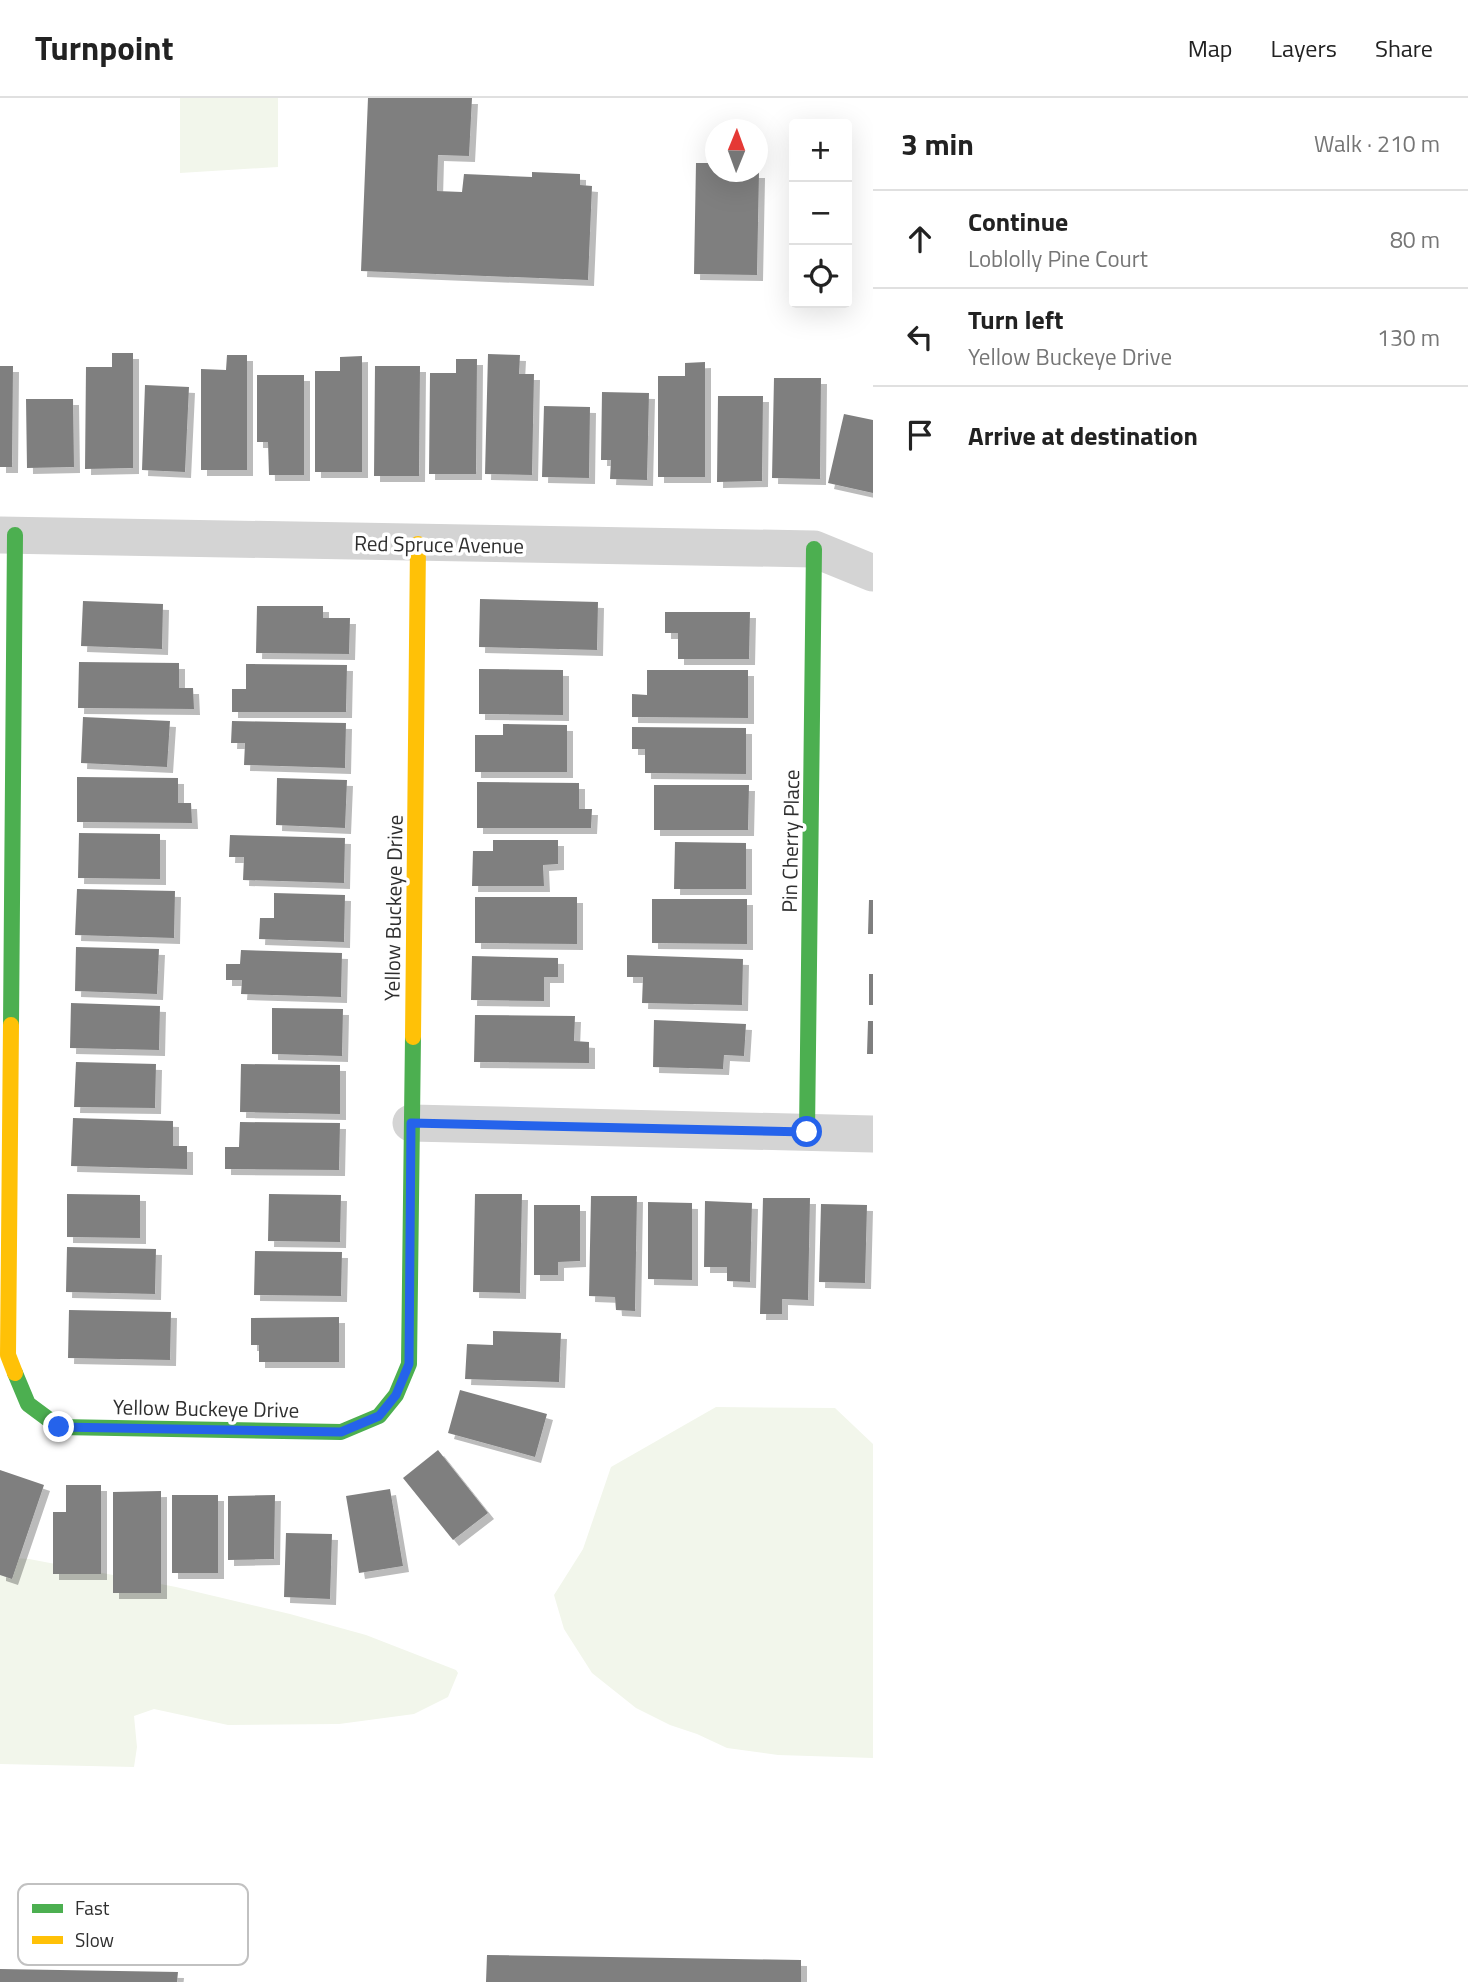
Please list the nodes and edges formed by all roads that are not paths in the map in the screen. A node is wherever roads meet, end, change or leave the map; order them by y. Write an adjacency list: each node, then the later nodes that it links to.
1 (8, 535): 2 (street, Red Spruce Avenue); 5 (street, Yellow Buckeye Drive)
2 (418, 544): 3 (street, Red Spruce Avenue); 6 (street, Yellow Buckeye Drive)
3 (814, 549): 4 (street, Red Spruce Avenue); 7 (street, Pin Cherry Place)
4 (873, 573)
5 (7, 683): 6 (street, Yellow Buckeye Drive)
6 (411, 1123): 7 (street)
7 (807, 1132): 8 (street)
8 (873, 1134)

